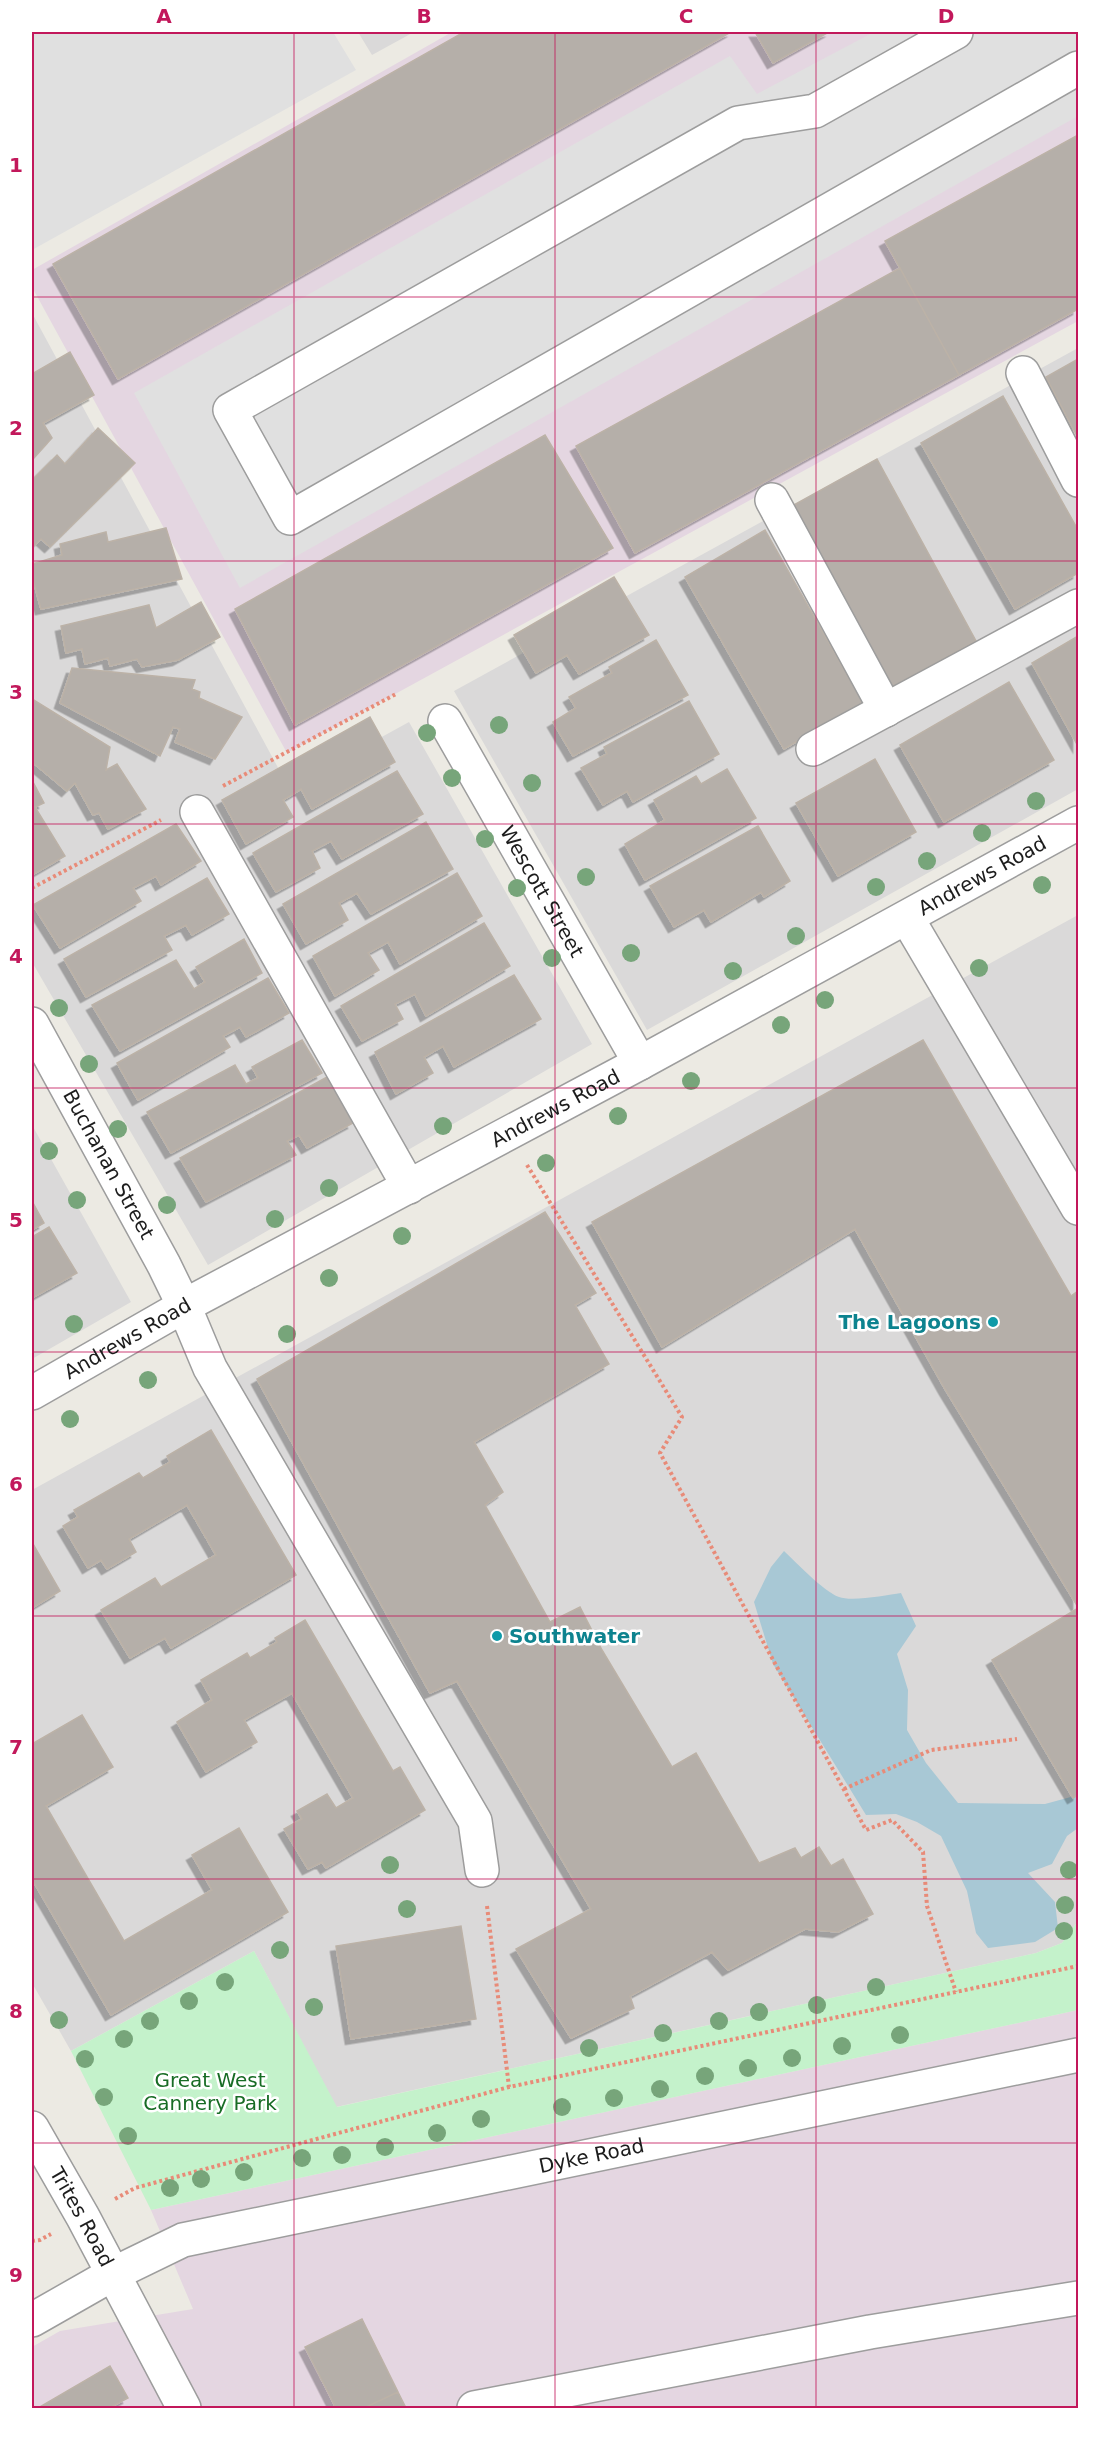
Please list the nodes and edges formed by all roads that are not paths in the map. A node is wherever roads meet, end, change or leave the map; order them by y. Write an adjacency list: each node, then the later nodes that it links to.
1 (956, 32): 2 (street)
2 (1078, 68)
3 (1023, 373): 4 (street)
4 (1078, 480)
5 (772, 500): 7 (street)
6 (1078, 606): 7 (street)
7 (886, 710): 9 (street)
8 (446, 721): 14 (street, Wescott Street)
9 (813, 749)
10 (198, 812): 15 (street)
11 (1078, 823): 12 (street, Andrews Road)
12 (907, 918): 14 (street, Andrews Road); 16 (street)
13 (32, 1024): 17 (street, Buchanan Street)
14 (640, 1063): 15 (street, Andrews Road)
15 (409, 1187): 17 (street, Andrews Road)
16 (1078, 1208)
17 (184, 1306): 18 (street, Andrews Road); 19 (street, Buchanan Street)
18 (32, 1393)
19 (482, 1870)
20 (1078, 2055): 22 (street, Dyke Road)
21 (32, 2128): 22 (street, Trites Road)
22 (111, 2275): 24 (street, Dyke Road); 25 (street, Trites Road)
23 (1078, 2298): 26 (street)
24 (32, 2320)
25 (184, 2409)
26 (474, 2409)

